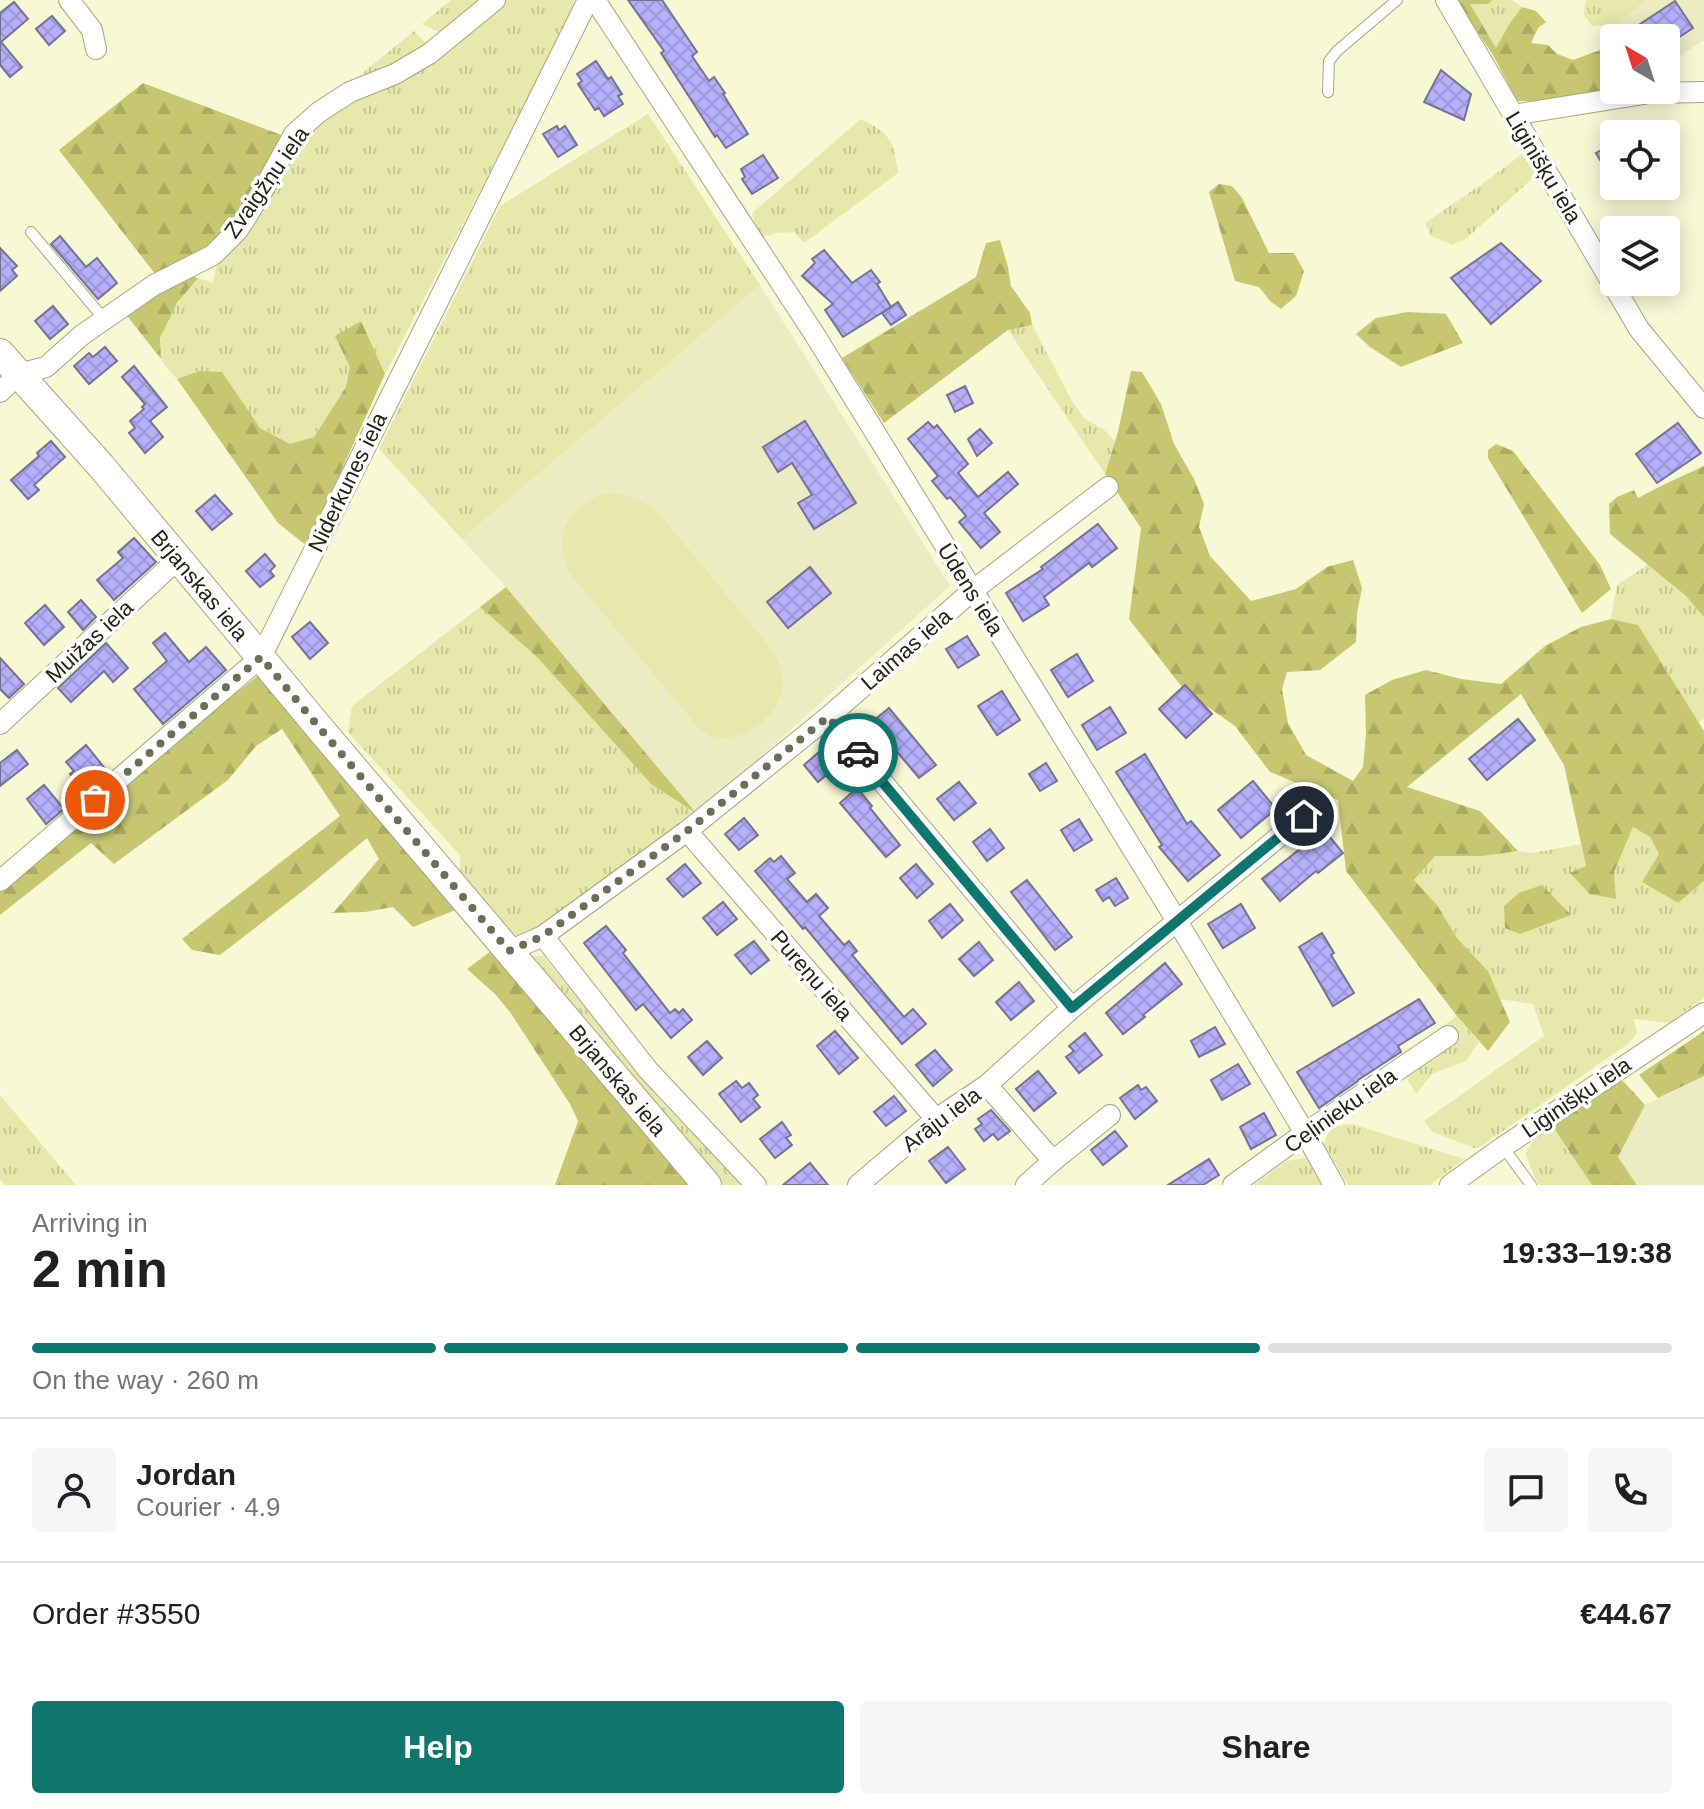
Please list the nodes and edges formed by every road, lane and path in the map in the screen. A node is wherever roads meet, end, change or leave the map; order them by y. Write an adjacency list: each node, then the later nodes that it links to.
1 (69, 0): 7 (street)
2 (495, 0): 12 (street, Zvaigžņu iela)
3 (588, 0): 18 (street, Niderkunes iela)
4 (595, 0): 17 (street, Ūdens iela)
5 (1397, 0): 8 (lane)
6 (1446, 0): 10 (street, Liginišķu iela)
7 (96, 49)
8 (1328, 92)
9 (1704, 92): 10 (street)
10 (1513, 115): 14 (street, Liginišķu iela)
11 (31, 232): 12 (lane)
12 (104, 319): 13 (street, Zvaigžņu iela)
13 (6, 373): 16 (main road, Brjanskas iela)
14 (1704, 408)
15 (1108, 487): 17 (street, Laimas iela)
16 (178, 559): 18 (main road, Brjanskas iela); 20 (street, Muižas iela)
17 (972, 591): 19 (street, Laimas iela); 24 (street, Ūdens iela)
18 (261, 657): 23 (street, Niderkunes iela); 26 (main road, Brjanskas iela)
19 (828, 717): 22 (street, Laimas iela); 27 (street)
20 (0, 724)
21 (1304, 816): 24 (street, Arāju iela)
22 (687, 831): 25 (street, Laimas iela); 32 (street, Pureņu iela)
23 (0, 881)
24 (1177, 921): 27 (street, Arāju iela); 33 (street, Ūdens iela)
25 (543, 936): 26 (street, Laimas iela); 37 (street)
26 (509, 951): 36 (main road, Brjanskas iela)
27 (1072, 1008): 30 (street, Arāju iela)
28 (1704, 1013): 34 (street, Liginišķu iela)
29 (1448, 1036): 33 (street, Ceļinieku iela)
30 (987, 1085): 32 (street, Arāju iela); 35 (street, Arāju iela)
31 (1110, 1115): 35 (street)
32 (936, 1119): 38 (street, Arāju iela)
33 (1305, 1133): 40 (street, Ceļinieku iela); 41 (street, Ūdens iela)
34 (1503, 1147): 42 (street, Liginišķu iela); 43 (lane)
35 (1053, 1161): 39 (street)
36 (707, 1185)
37 (756, 1185)
38 (858, 1185)
39 (1026, 1185)
40 (1233, 1185)
41 (1334, 1185)
42 (1450, 1185)
43 (1531, 1185)

